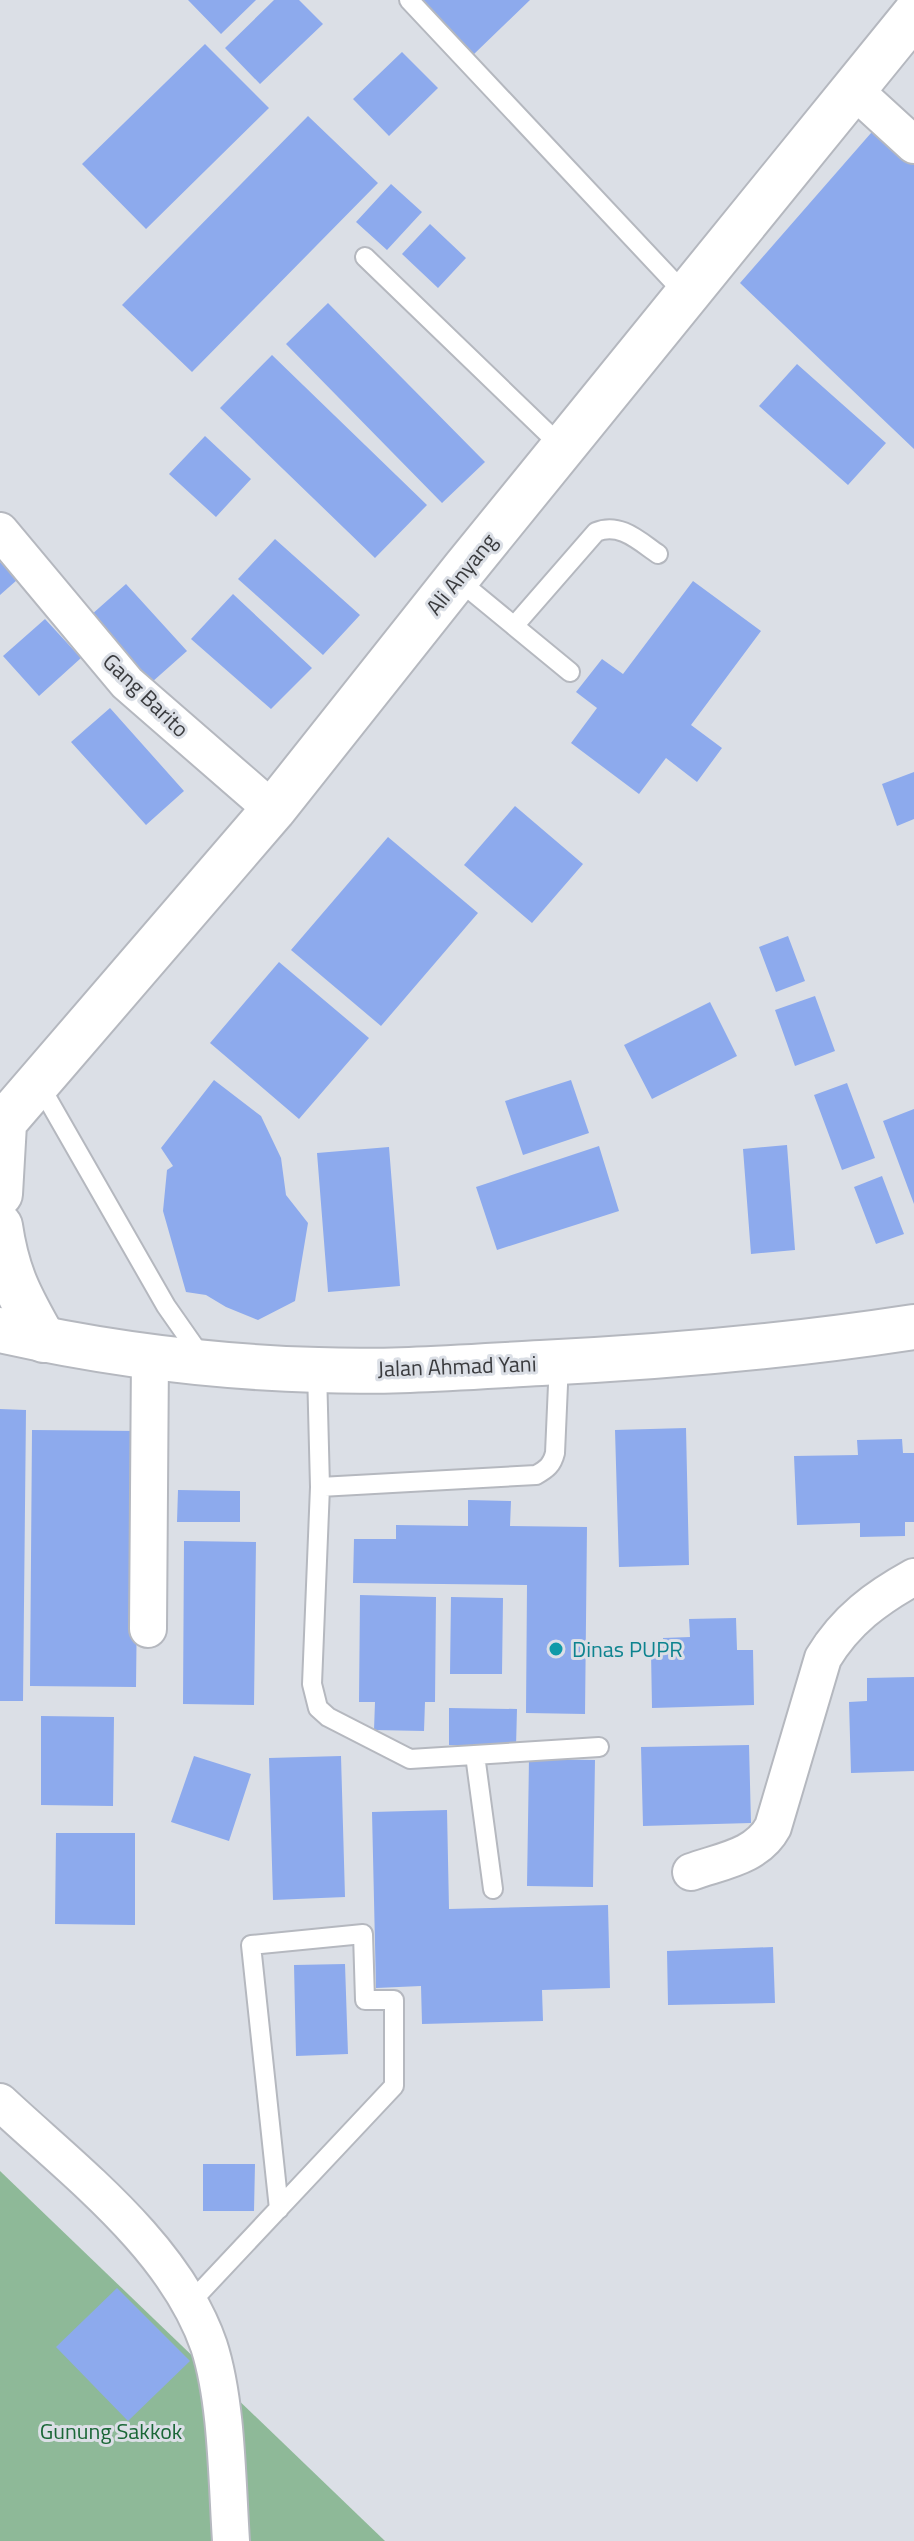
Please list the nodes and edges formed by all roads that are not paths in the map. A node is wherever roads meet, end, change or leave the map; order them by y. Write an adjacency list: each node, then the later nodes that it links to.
1 (409, 0): 6 (lane)
2 (914, 15): 3 (street, Ali Anyang)
3 (854, 90): 4 (street); 6 (street, Ali Anyang)
4 (914, 145)
5 (365, 257): 7 (lane)
6 (687, 296): 7 (street, Ali Anyang)
7 (563, 448): 10 (street, Ali Anyang)
8 (0, 531): 13 (street, Gang Barito)
9 (658, 554): 11 (lane)
10 (457, 579): 11 (lane); 13 (street, Ali Anyang)
11 (514, 626): 12 (lane)
12 (570, 672)
13 (273, 810): 14 (street, Ali Anyang)
14 (39, 1084): 15 (street, Ali Anyang); 22 (lane)
15 (2, 1126): 16 (street)
16 (0, 1194)
17 (0, 1226): 20 (street)
18 (914, 1327): 23 (street, Jalan Ahmad Yani)
19 (0, 1330): 20 (street, Jalan Ahmad Yani)
20 (44, 1340): 21 (street, Jalan Ahmad Yani)
21 (150, 1355): 22 (street, Jalan Ahmad Yani); 27 (street)
22 (205, 1362): 24 (street, Jalan Ahmad Yani)
23 (559, 1362): 24 (street, Jalan Ahmad Yani); 25 (lane)
24 (317, 1370): 25 (lane)
25 (320, 1487): 29 (lane)
26 (914, 1577): 30 (street)
27 (148, 1629)
28 (599, 1747): 29 (lane)
29 (475, 1755): 31 (lane)
30 (691, 1872)
31 (493, 1889)
32 (0, 2102): 34 (street)
33 (279, 2209): 33 (lane); 34 (lane)
34 (190, 2303): 35 (street)
35 (231, 2541)

